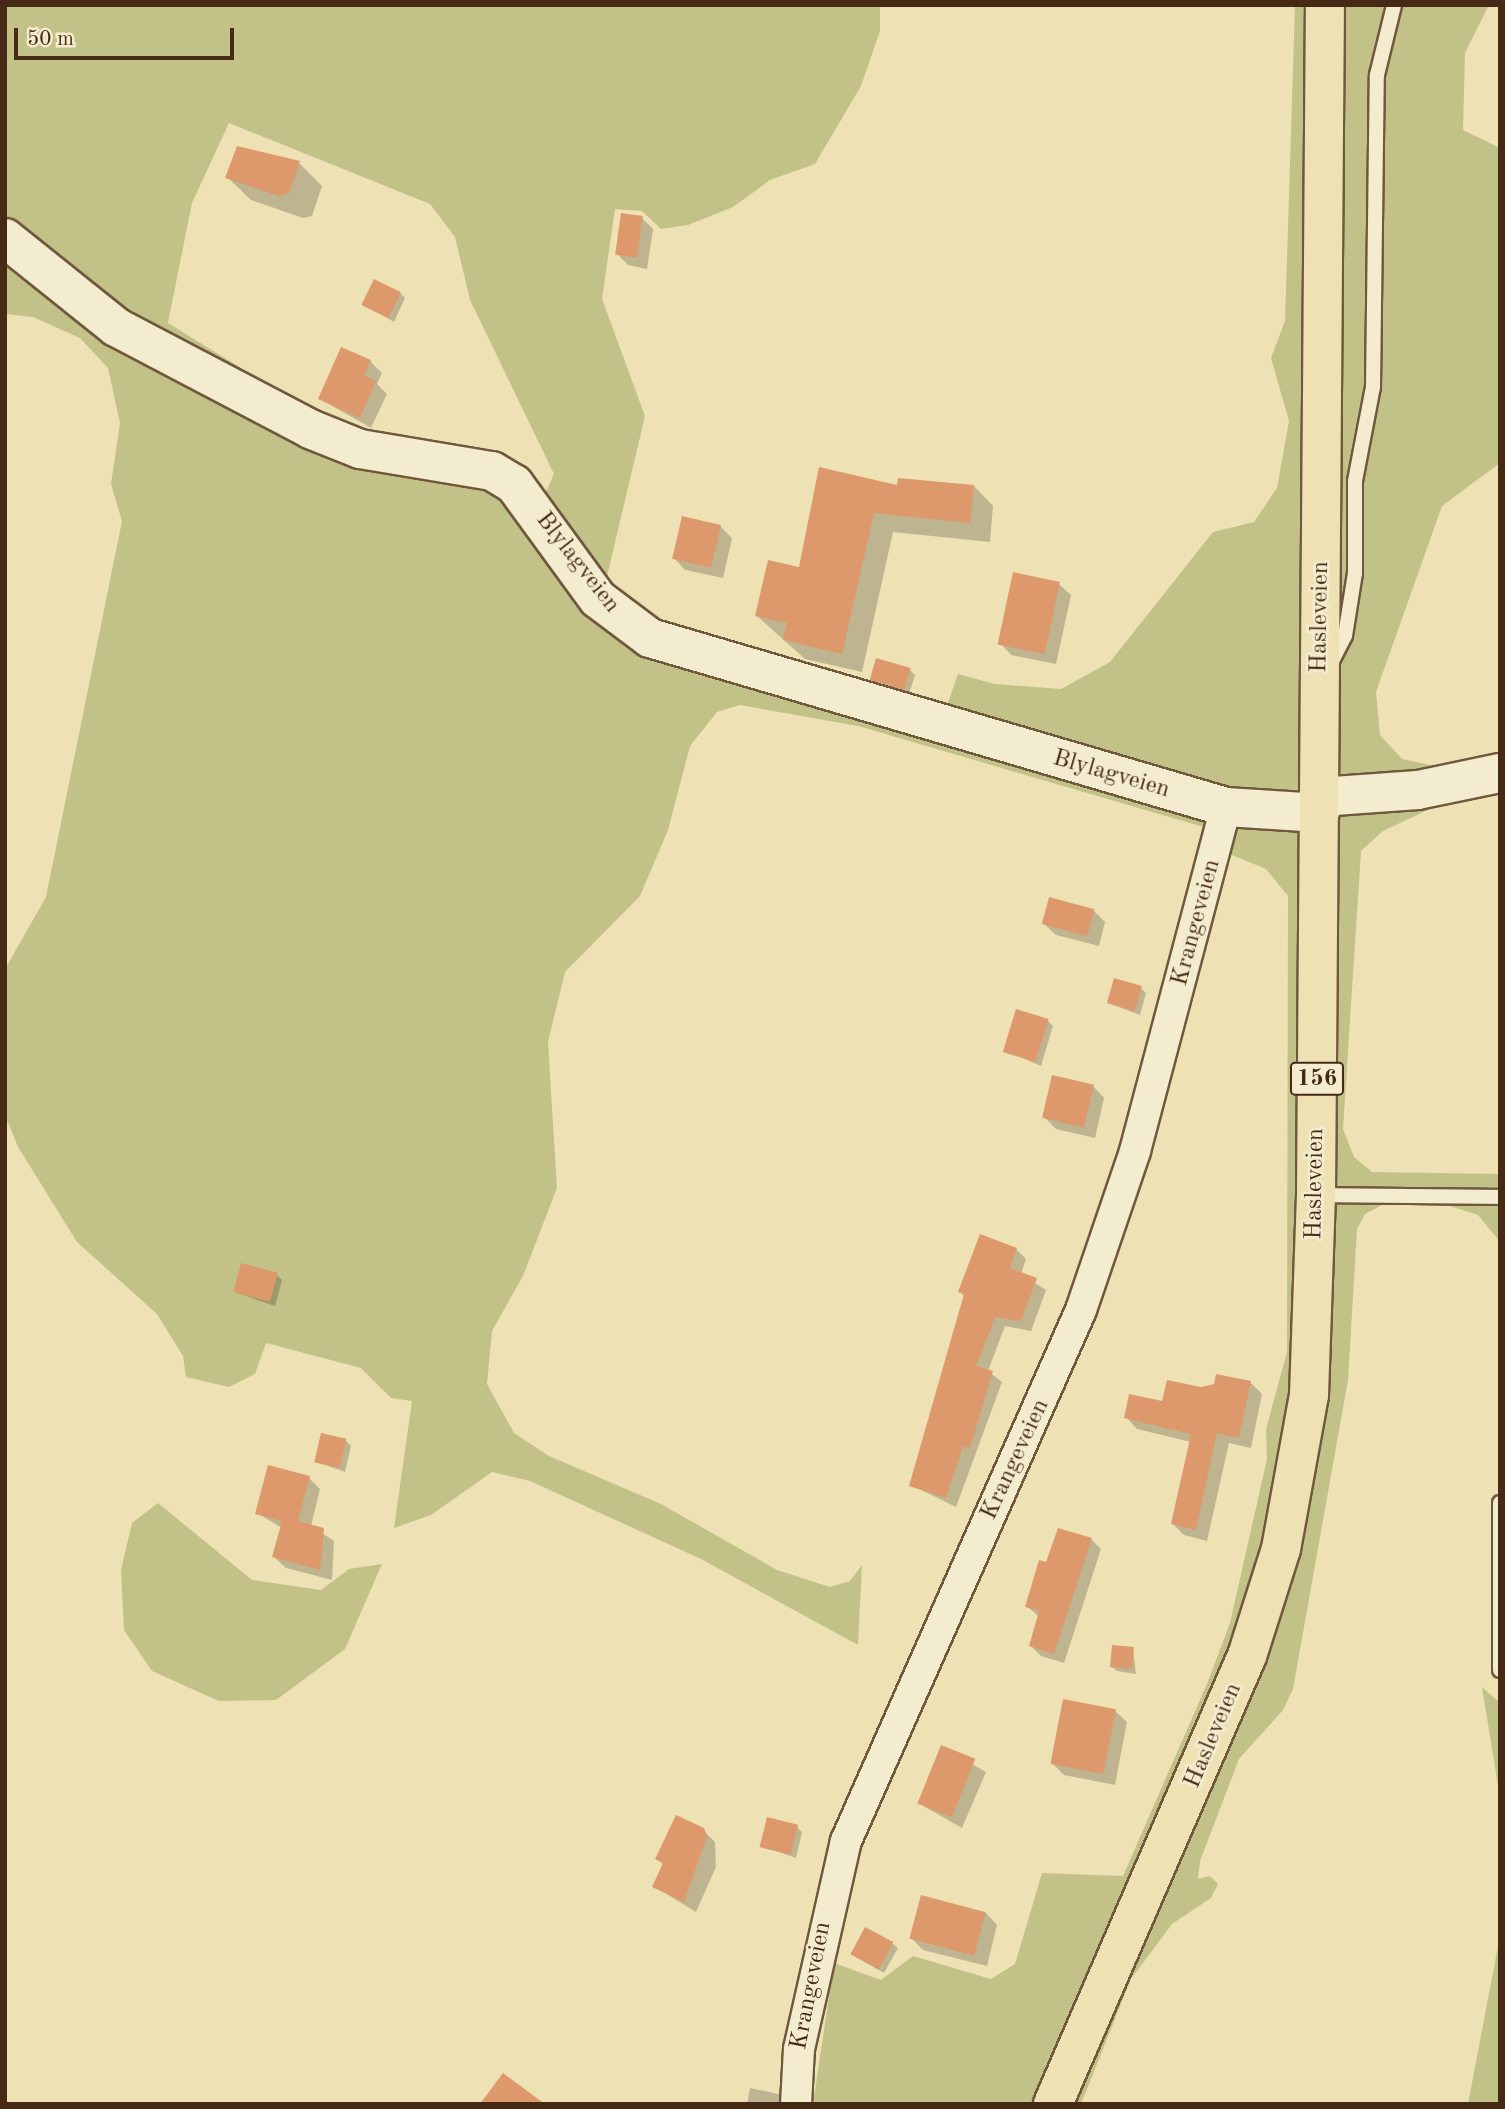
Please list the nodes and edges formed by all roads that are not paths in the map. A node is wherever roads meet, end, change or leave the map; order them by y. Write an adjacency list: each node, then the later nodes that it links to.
1 (1325, 5): 4 (main road, Hasleveien / 156)
2 (1394, 5): 4 (lane)
3 (5, 238): 7 (street, Blylagveien)
4 (1320, 683): 6 (main road, Hasleveien / 156)
5 (1500, 773): 6 (street, Blylagveien)
6 (1320, 805): 7 (street, Blylagveien); 8 (main road, Hasleveien / 156)
7 (1226, 807): 12 (street, Krangeveien)
8 (1316, 1195): 9 (lane); 13 (main road, Hasleveien / 156)
9 (1500, 1196)
10 (1500, 1503): 11 (lane)
11 (1500, 1670)
12 (796, 2104)
13 (1053, 2104)

